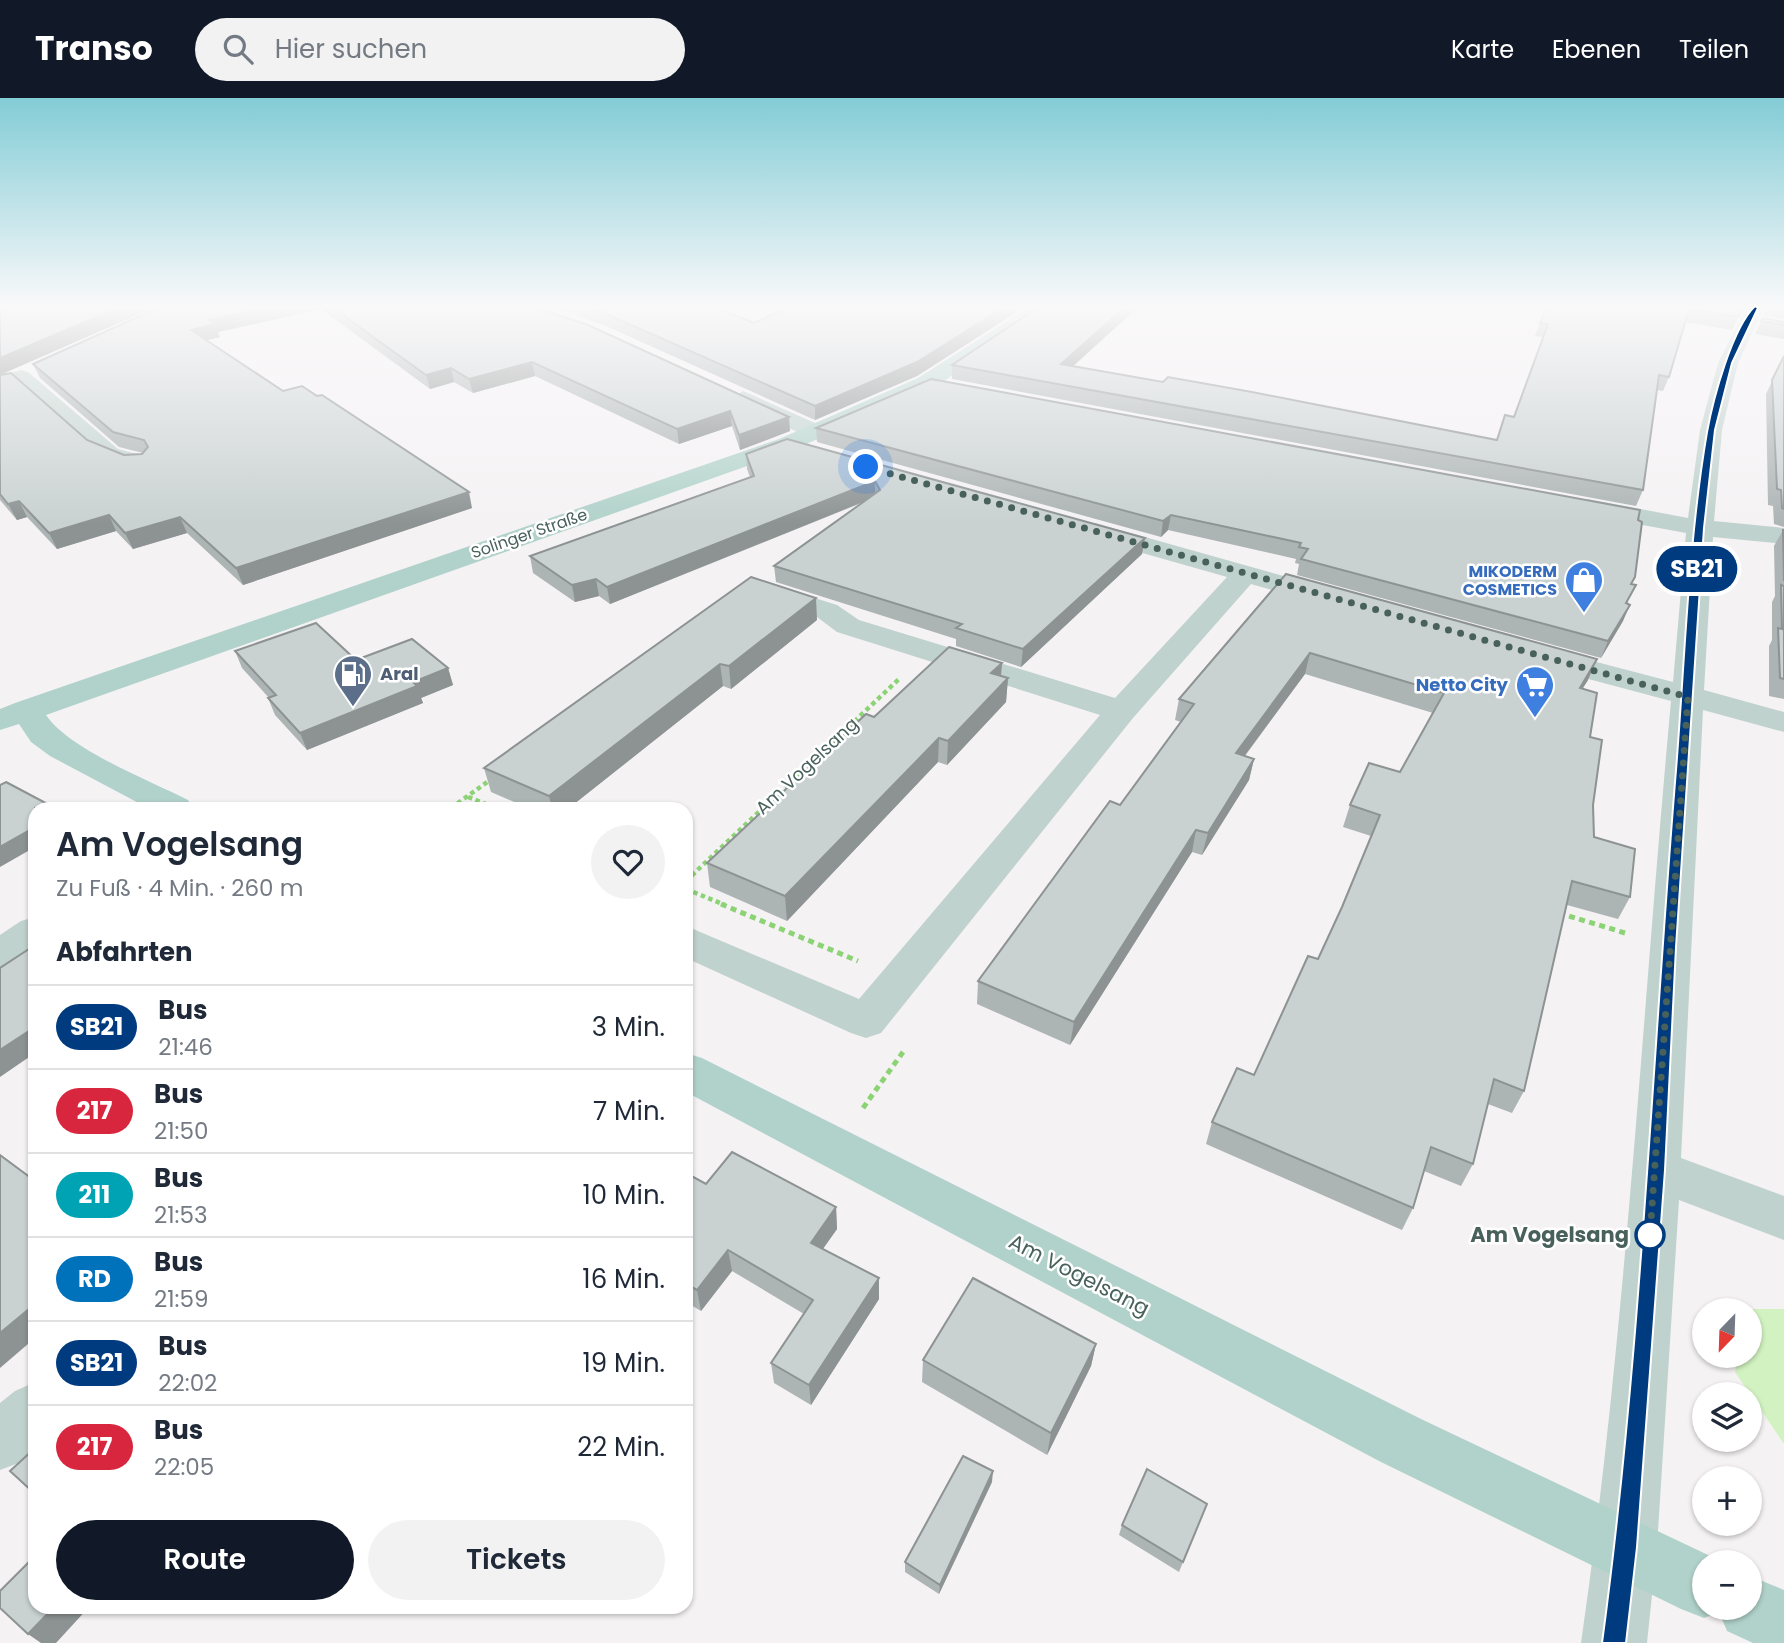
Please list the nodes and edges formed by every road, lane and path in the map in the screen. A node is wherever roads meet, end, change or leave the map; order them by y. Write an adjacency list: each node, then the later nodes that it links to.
1 (11, 380): 9 (street)
2 (930, 380): 4 (main road)
3 (1724, 380): 12 (street)
4 (926, 383): 6 (street); 8 (main road)
5 (719, 387): 8 (street)
6 (953, 388)
7 (786, 444): 8 (street); 21 (main road, Solinger Straße)
8 (821, 444)
9 (140, 462)
10 (1564, 502): 12 (street)
11 (1066, 523): 14 (street)
12 (1700, 528): 13 (street); 19 (street)
13 (1784, 536)
14 (1245, 574): 16 (street); 20 (street)
15 (762, 590): 18 (street)
16 (1352, 604)
17 (1513, 649): 19 (street)
18 (928, 652): 20 (street); 28 (path, Am Vogelsang)
19 (1688, 697): 22 (street); 33 (street)
20 (1121, 712): 35 (street)
21 (14, 715): 25 (main road)
22 (1784, 722)
23 (501, 772): 24 (path)
24 (468, 797): 26 (path); 27 (path)
25 (164, 802)
26 (460, 802)
27 (481, 802)
28 (693, 874)
29 (693, 893): 35 (path)
30 (1553, 911): 33 (path)
31 (28, 936): 34 (street)
32 (693, 944): 35 (street)
33 (1669, 947): 37 (street)
34 (0, 956)
35 (901, 979)
36 (693, 1075): 41 (main road, Am Vogelsang)
37 (1656, 1170): 38 (street); 41 (street)
38 (1784, 1217)
39 (28, 1416): 40 (street)
40 (0, 1441)
41 (1626, 1547): 42 (main road, Am Vogelsang); 45 (street)
42 (1692, 1580)
43 (1762, 1614): 44 (main road)
44 (1784, 1624)
45 (1614, 1643)

